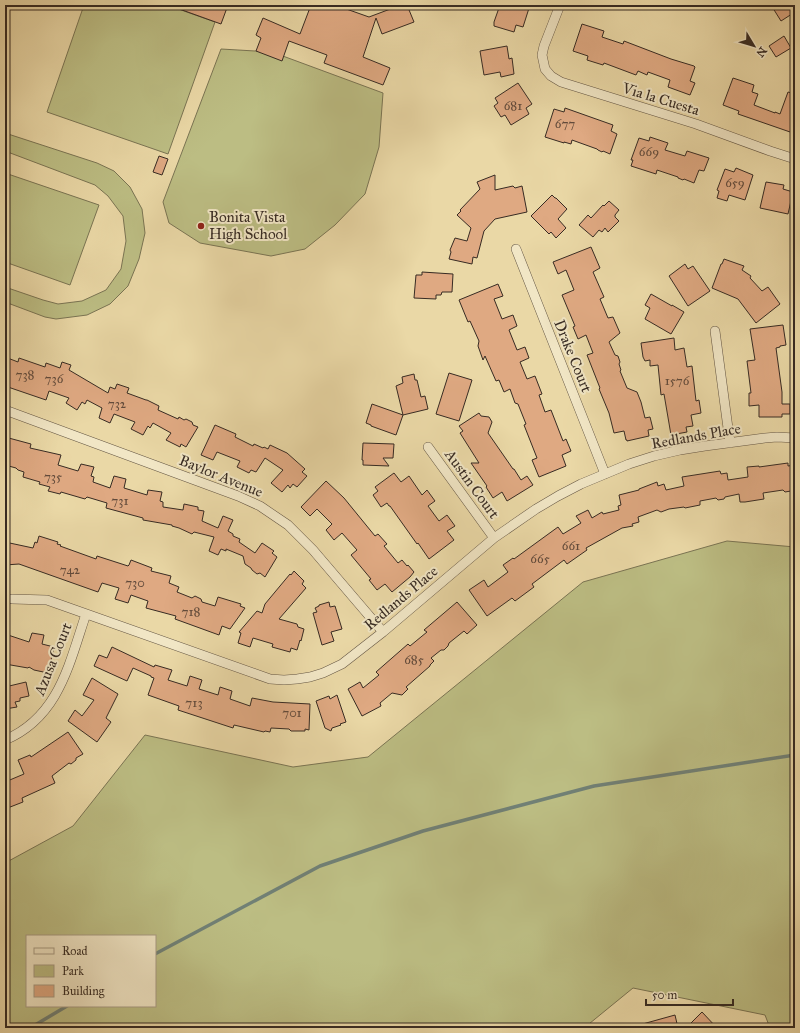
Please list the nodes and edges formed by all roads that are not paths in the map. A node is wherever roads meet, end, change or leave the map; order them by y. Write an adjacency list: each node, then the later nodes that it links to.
1 (560, 5): 2 (street, Via la Cuesta)
2 (795, 159)
3 (516, 249): 9 (street, Drake Court)
4 (715, 331): 7 (street)
5 (5, 410): 13 (street, Baylor Avenue)
6 (795, 438): 7 (street, Redlands Place)
7 (730, 443): 9 (street, Redlands Place)
8 (428, 447): 10 (street, Austin Court)
9 (605, 474): 10 (street, Redlands Place)
10 (494, 538): 13 (street, Redlands Place)
11 (12, 599): 12 (street, Redlands Place)
12 (86, 614): 13 (street, Redlands Place); 14 (street, Azusa Court)
13 (383, 632)
14 (5, 740)

